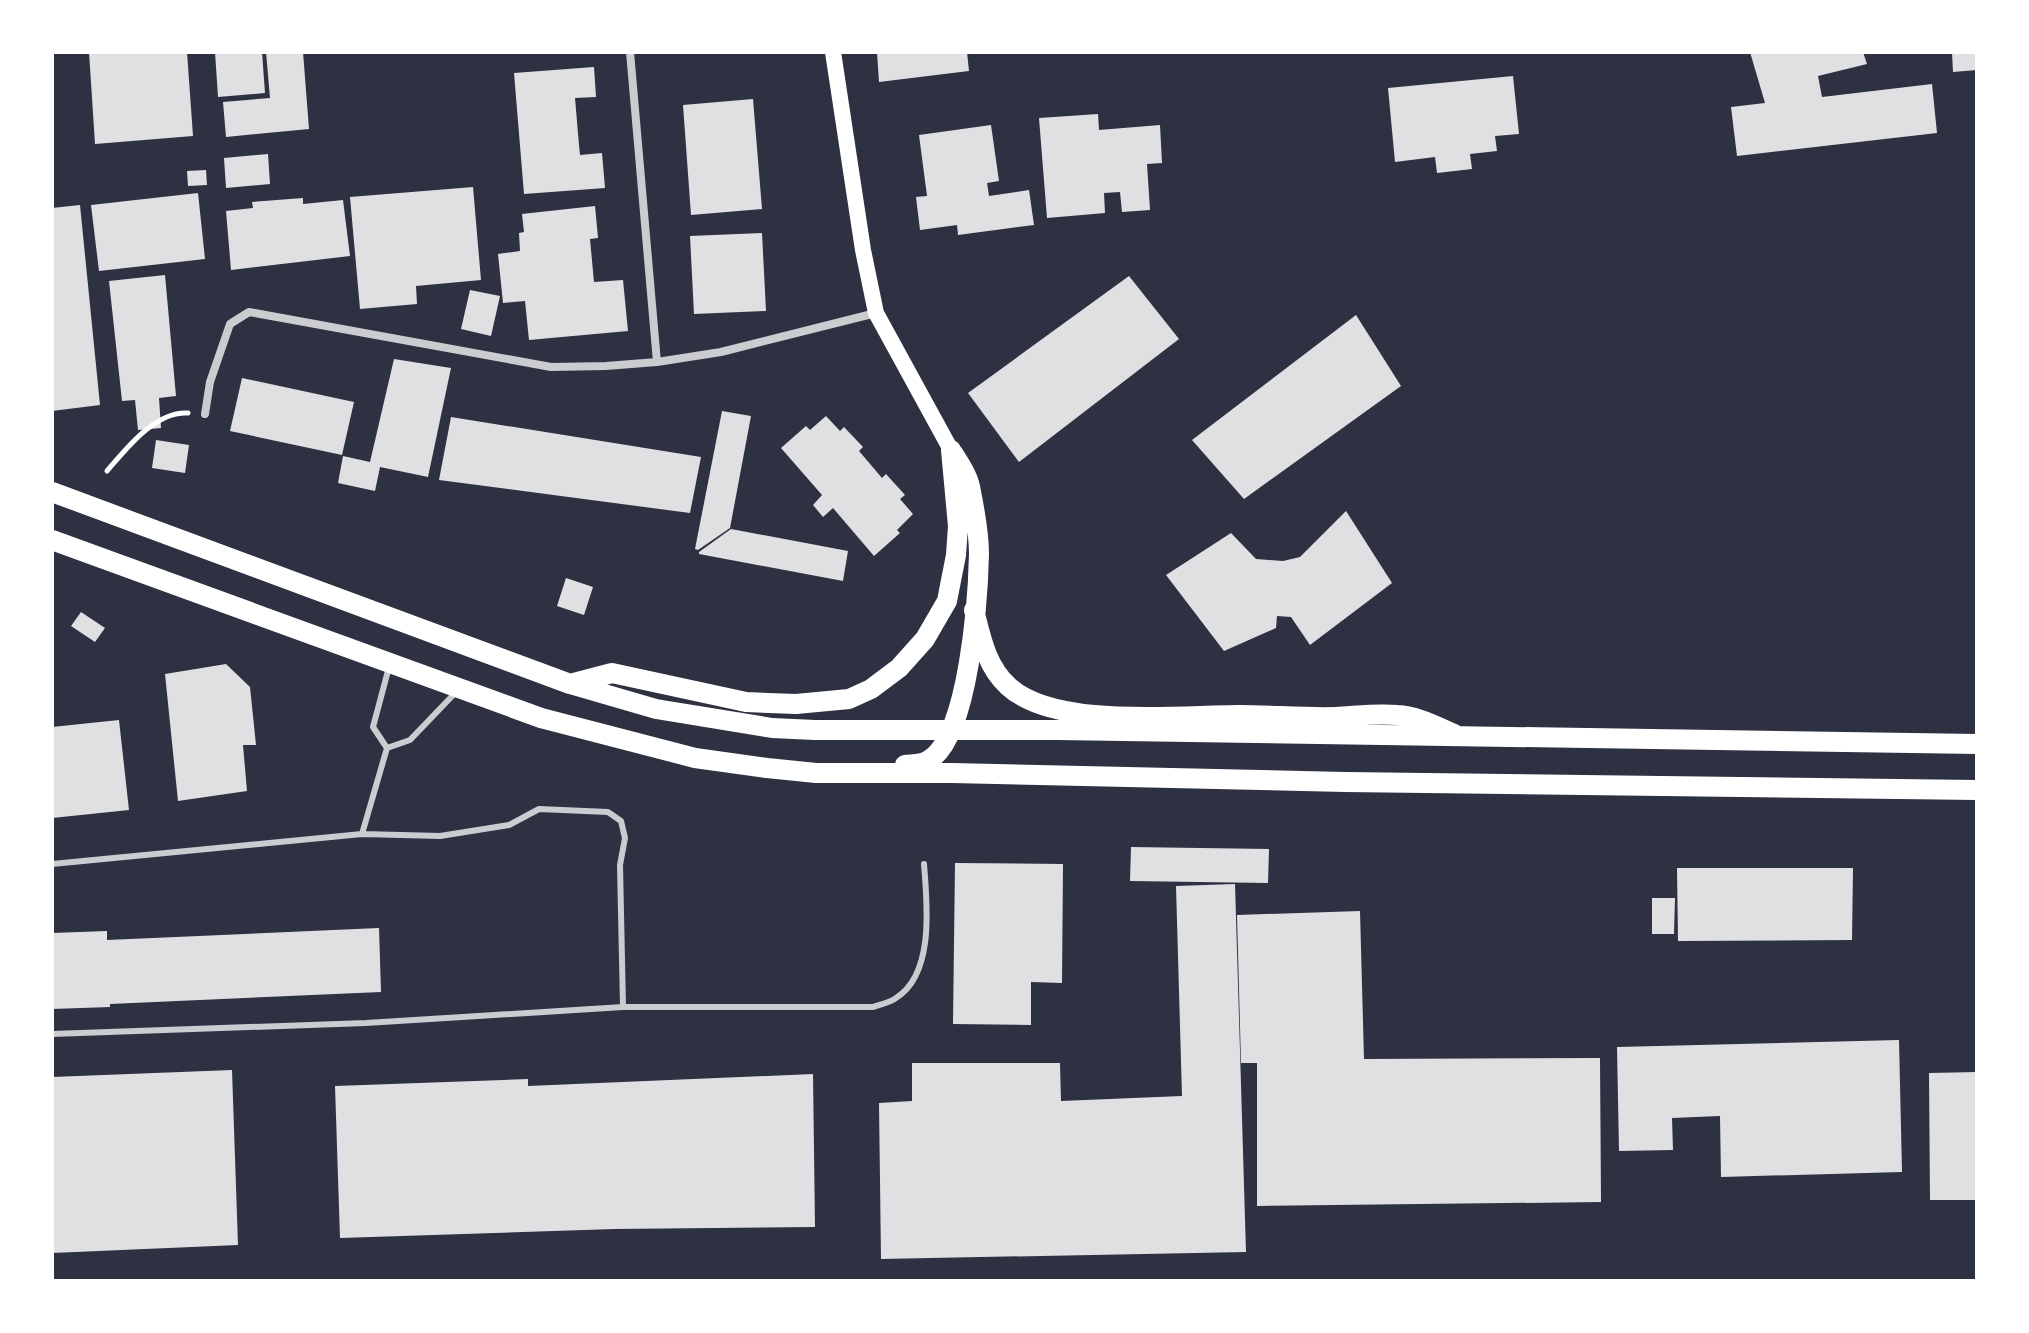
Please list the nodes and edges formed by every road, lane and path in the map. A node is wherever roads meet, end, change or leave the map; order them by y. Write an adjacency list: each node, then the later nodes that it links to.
1 (630, 52): 4 (street)
2 (833, 52): 3 (main road)
3 (876, 313): 4 (street); 6 (main road)
4 (657, 362): 5 (street)
5 (205, 414): 7 (path)
6 (951, 450): 10 (main road); 12 (main road)
7 (107, 471)
8 (52, 492): 12 (main road)
9 (52, 540): 11 (main road)
10 (974, 610): 14 (main road); 15 (main road)
11 (390, 664): 13 (main road); 17 (lane)
12 (570, 684): 14 (main road)
13 (459, 689): 17 (lane); 18 (main road)
14 (952, 732): 15 (main road); 18 (main road)
15 (1461, 738): 16 (main road)
16 (1977, 744)
17 (387, 748): 20 (lane)
18 (794, 771): 19 (main road)
19 (1977, 790)
20 (362, 834): 21 (lane); 23 (lane)
21 (52, 864)
22 (924, 864): 23 (lane)
23 (623, 1007): 24 (lane)
24 (52, 1034)

